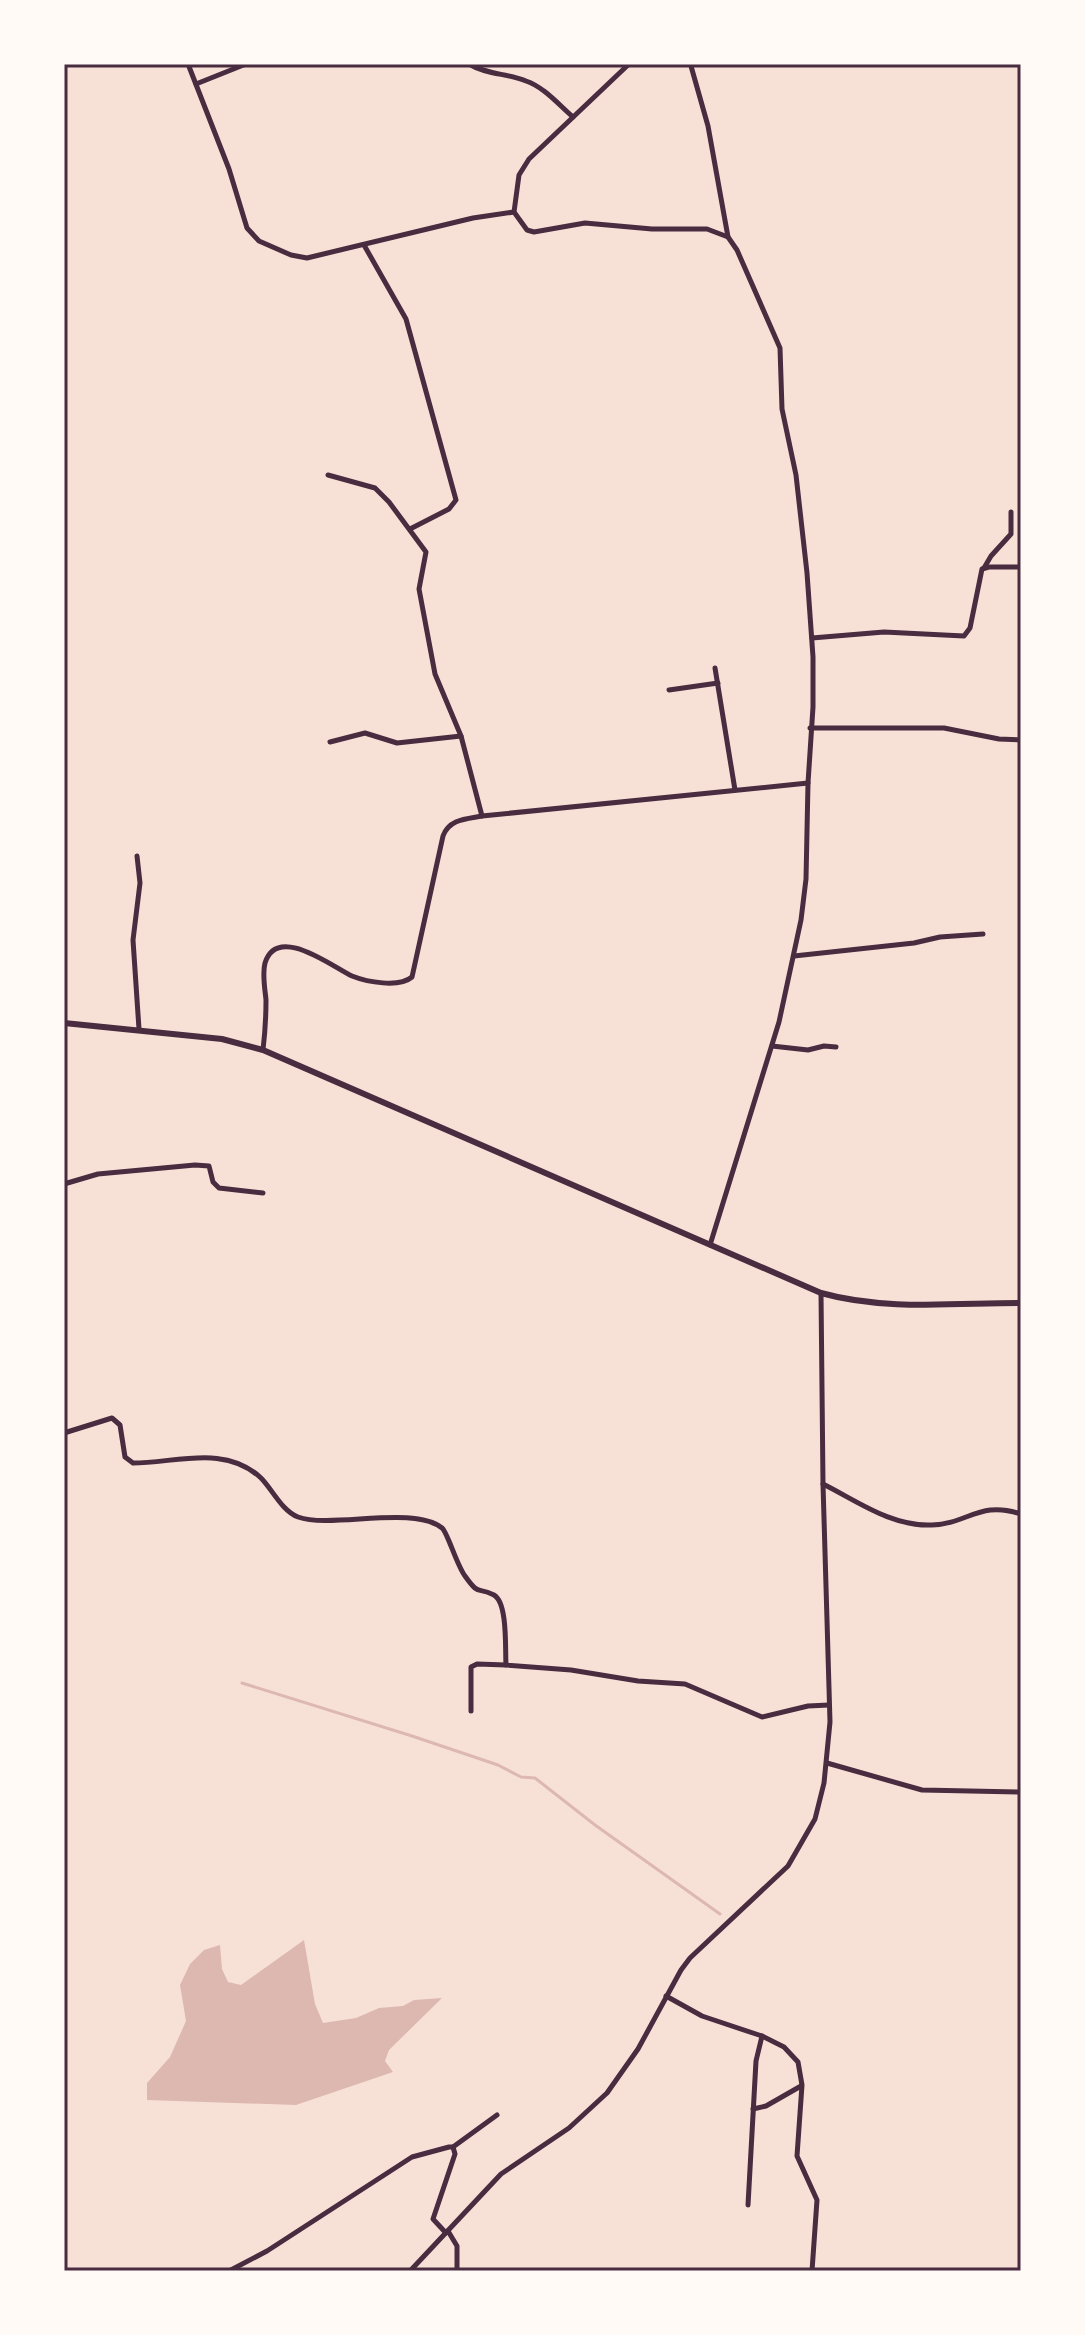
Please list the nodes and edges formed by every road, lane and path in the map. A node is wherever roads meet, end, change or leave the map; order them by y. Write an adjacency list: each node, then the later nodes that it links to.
1 (188, 64): 6 (street)
2 (246, 64): 6 (street)
3 (469, 64): 7 (street)
4 (629, 64): 7 (street)
5 (693, 65): 9 (street)
6 (196, 84): 10 (street)
7 (573, 117): 8 (street)
8 (514, 212): 9 (street); 10 (street)
9 (728, 237): 16 (street)
10 (364, 245): 13 (street)
11 (328, 475): 13 (street)
12 (1011, 512): 15 (street)
13 (410, 529): 21 (street)
14 (1021, 567): 15 (street)
15 (984, 568): 16 (street)
16 (812, 638): 20 (street)
17 (715, 668): 18 (street)
18 (718, 683): 19 (street); 25 (street)
19 (669, 690)
20 (810, 728): 22 (street); 24 (street)
21 (461, 736): 23 (street); 26 (street)
22 (1021, 740)
23 (330, 742)
24 (808, 783): 25 (street); 29 (street)
25 (735, 790): 26 (street)
26 (482, 816): 34 (street)
27 (137, 856): 31 (street)
28 (983, 934): 29 (street)
29 (794, 956): 32 (street)
30 (64, 1023): 31 (street)
31 (139, 1029): 34 (street)
32 (772, 1046): 33 (street); 37 (street)
33 (836, 1047)
34 (263, 1050): 37 (street)
35 (64, 1184): 36 (street)
36 (263, 1193)
37 (710, 1245): 38 (street)
38 (821, 1293): 39 (street); 41 (street)
39 (1021, 1303)
40 (64, 1433): 43 (street)
41 (823, 1484): 42 (street); 44 (street)
42 (1021, 1514)
43 (506, 1665): 44 (street); 45 (street)
44 (829, 1705): 46 (street)
45 (471, 1711)
46 (827, 1763): 47 (street); 48 (street)
47 (1021, 1792)
48 (666, 1996): 49 (street); 55 (street)
49 (762, 2036): 50 (street); 51 (street)
50 (802, 2085): 51 (street); 59 (street)
51 (753, 2109): 54 (street)
52 (497, 2115): 53 (street)
53 (453, 2147): 55 (street); 56 (street)
54 (748, 2205)
55 (447, 2232): 57 (street); 58 (street)
56 (229, 2271)
57 (410, 2271)
58 (457, 2271)
59 (812, 2271)

